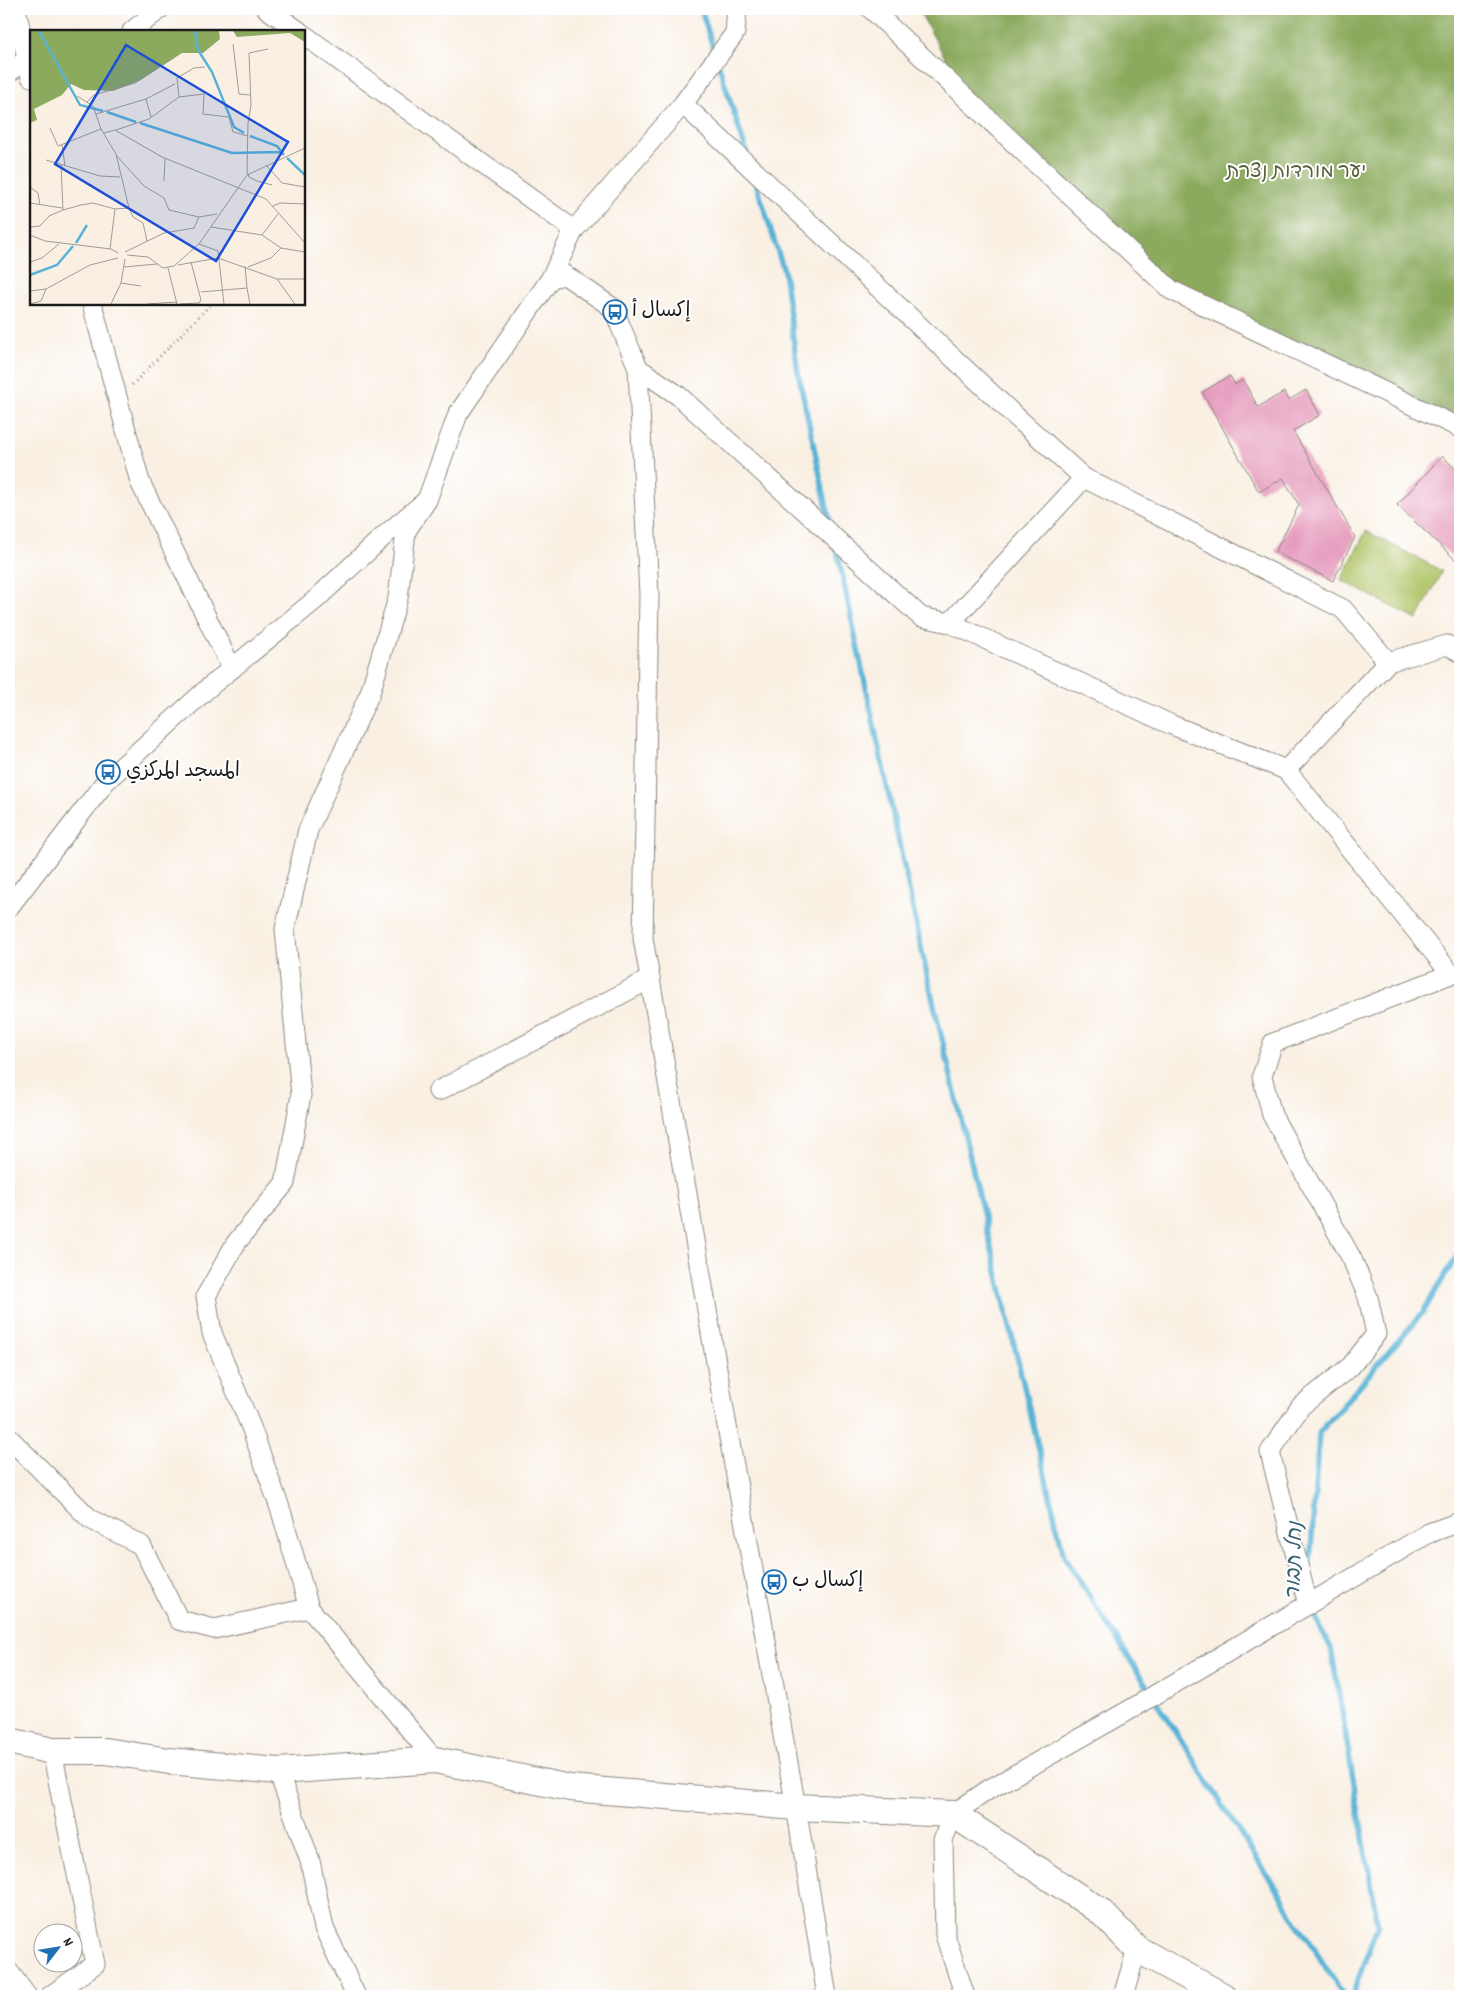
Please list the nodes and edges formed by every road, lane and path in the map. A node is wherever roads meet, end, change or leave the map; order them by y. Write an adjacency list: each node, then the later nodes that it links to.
1 (16, 9): 9 (street)
2 (160, 9): 6 (street)
3 (267, 9): 7 (street)
4 (737, 9): 11 (street)
5 (871, 9): 18 (street)
6 (133, 30)
7 (298, 30)
8 (305, 36): 12 (street)
9 (29, 68): 10 (street)
10 (9, 72)
11 (683, 104): 12 (street); 19 (street)
12 (574, 230): 13 (street)
13 (550, 278): 16 (street); 20 (street)
14 (92, 305): 17 (street)
15 (210, 305): 17 (path)
16 (638, 368): 21 (street); 27 (street)
17 (118, 400): 24 (street)
18 (1460, 428)
19 (1084, 478): 21 (street); 23 (street)
20 (427, 500): 24 (street); 32 (street)
21 (950, 623): 25 (street)
22 (1460, 652): 23 (street)
23 (1388, 662): 25 (street)
24 (232, 669): 26 (street)
25 (1286, 770): 31 (street)
26 (9, 907)
27 (650, 979): 28 (street); 37 (street)
28 (438, 1091)
29 (9, 1438): 32 (street)
30 (1460, 1522): 31 (street)
31 (1308, 1604): 38 (street)
32 (308, 1608): 35 (street)
33 (9, 1741): 34 (street)
34 (52, 1751): 36 (street); 42 (street)
35 (435, 1760): 36 (street); 37 (street)
36 (278, 1771): 43 (street)
37 (796, 1807): 38 (street); 44 (street)
38 (953, 1814): 39 (street); 45 (street)
39 (1137, 1949): 46 (street); 47 (street)
40 (9, 1972): 41 (street)
41 (27, 1996)
42 (50, 1996)
43 (356, 1996)
44 (827, 1996)
45 (965, 1996)
46 (1123, 1996)
47 (1223, 1996)

